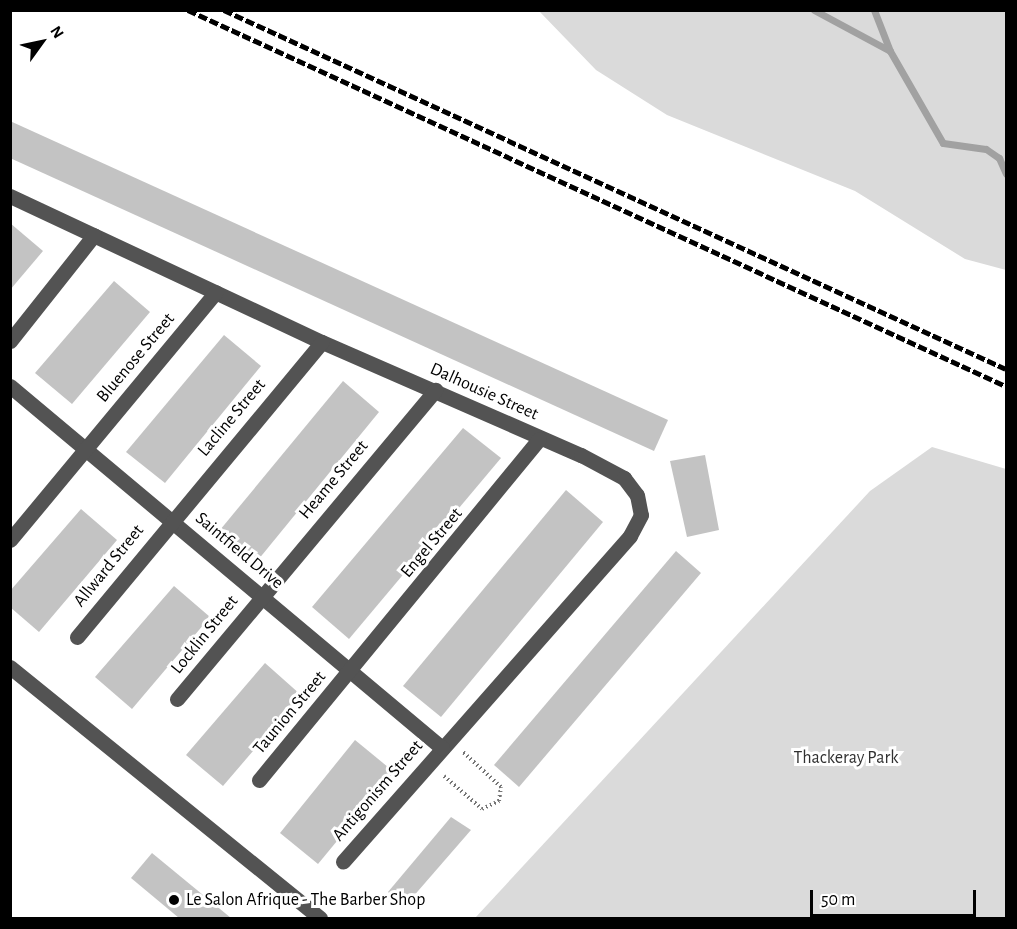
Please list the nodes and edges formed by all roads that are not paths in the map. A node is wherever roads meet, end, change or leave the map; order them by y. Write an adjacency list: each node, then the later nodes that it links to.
1 (10, 196): 2 (street, Dalhousie Street)
2 (94, 235): 3 (street, Dalhousie Street); 4 (street)
3 (216, 292): 5 (street, Dalhousie Street); 9 (street, Bluenose Street)
4 (10, 341)
5 (322, 342): 7 (street, Dalhousie Street); 10 (street, Lacline Street)
6 (10, 386): 9 (street, Saintfield Drive)
7 (435, 390): 8 (street, Dalhousie Street); 12 (street, Heame Street)
8 (539, 439): 15 (street, Engel Street); 17 (street, Dalhousie Street)
9 (85, 449): 10 (street, Saintfield Drive); 11 (street, Bluenose Street)
10 (172, 520): 12 (street, Saintfield Drive); 13 (street, Allward Street)
11 (10, 540)
12 (262, 596): 15 (street, Saintfield Drive); 16 (street, Locklin Street)
13 (77, 637)
14 (10, 667): 20 (street)
15 (351, 670): 17 (street, Saintfield Drive); 18 (street, Taunion Street)
16 (177, 699)
17 (442, 748): 19 (street, Antigonism Street)
18 (259, 780)
19 (343, 861)
20 (320, 918)

